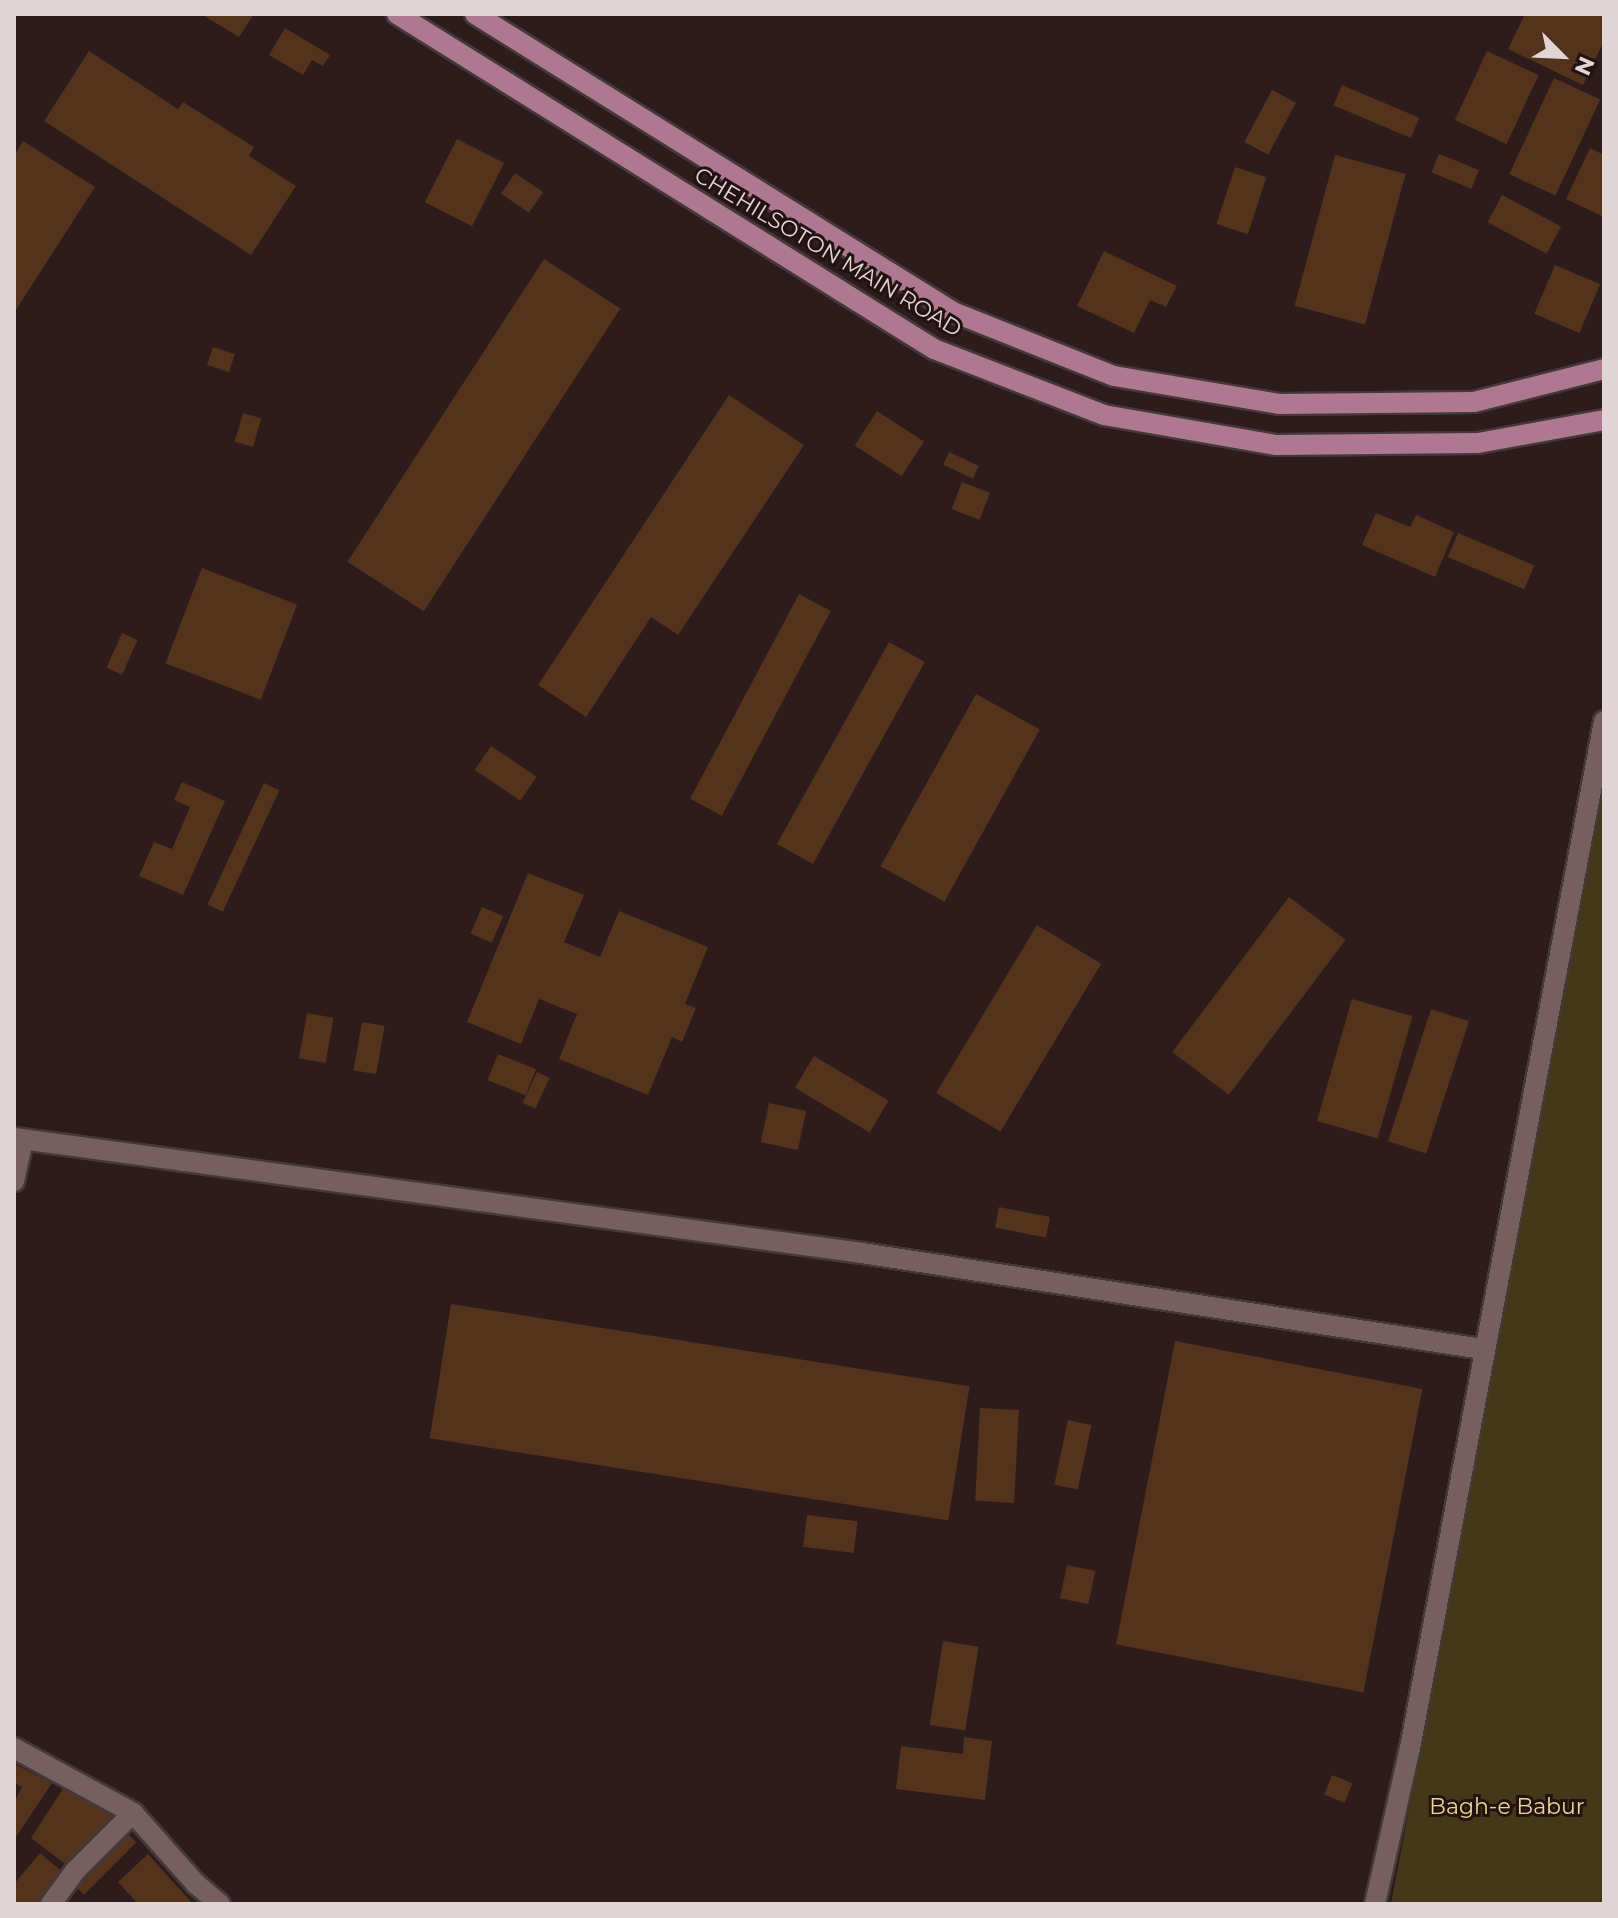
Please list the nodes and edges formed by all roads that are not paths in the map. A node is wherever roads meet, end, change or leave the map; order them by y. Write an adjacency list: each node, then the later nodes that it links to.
1 (397, 14): 4 (main road, CHEHILSOTON MAIN ROAD)
2 (475, 14): 3 (main road, CHEHILSOTON MAIN ROAD)
3 (1604, 369)
4 (1604, 420)
5 (1604, 721): 8 (street)
6 (19, 1139): 7 (street); 8 (street)
7 (14, 1181)
8 (1482, 1349): 13 (street)
9 (14, 1748): 10 (street)
10 (133, 1813): 11 (street); 12 (street)
11 (51, 1904)
12 (220, 1904)
13 (1375, 1904)

